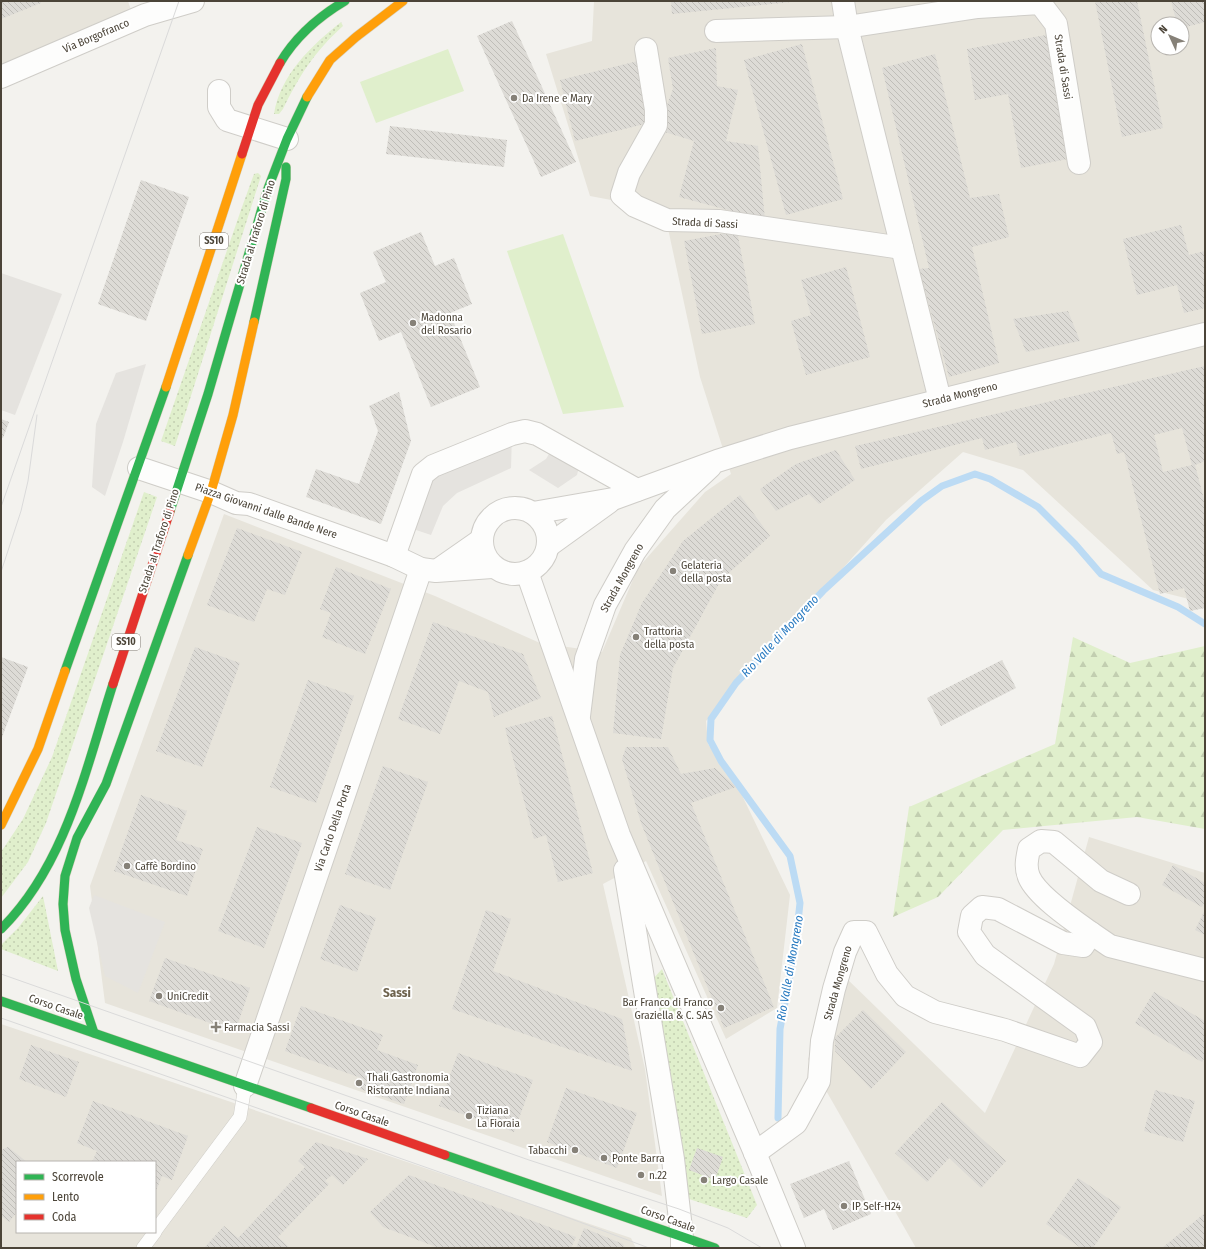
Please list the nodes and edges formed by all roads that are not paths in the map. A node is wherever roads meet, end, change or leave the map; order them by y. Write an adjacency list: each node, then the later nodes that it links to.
1 (193, 1): 8 (street, Via Borgofranco)
2 (345, 1): 10 (main road, SS10)
3 (403, 1): 11 (main road, Strada al Traforo di Pino / SS10)
4 (842, 1): 5 (street)
5 (847, 27): 6 (street, Strada di Sassi); 12 (street, Strada di Sassi); 13 (street)
6 (716, 31)
7 (646, 49): 13 (street, Strada di Sassi)
8 (1, 77)
9 (219, 91): 10 (street)
10 (250, 128): 11 (street); 17 (main road, SS10)
11 (288, 139): 18 (main road, Strada al Traforo di Pino / SS10); 20 (main road)
12 (1079, 163)
13 (902, 248): 15 (street)
14 (1205, 334): 15 (street, Strada Mongreno)
15 (940, 400): 16 (street, Strada Mongreno)
16 (717, 460): 19 (street, Strada Mongreno); 29 (street, Strada Mongreno)
17 (139, 468): 18 (street, Piazza Giovanni dalle Bande Nere); 31 (main road, SS10)
18 (179, 481): 20 (street, Piazza Giovanni dalle Bande Nere); 30 (main road, Strada al Traforo di Pino / SS10)
19 (638, 490): 21 (street, Strada Mongreno); 25 (street)
20 (211, 492): 25 (street, Piazza Giovanni dalle Bande Nere); 33 (main road)
21 (613, 499): 22 (street); 24 (street)
22 (533, 513): 23 (street); 24 (street)
23 (481, 540): 26 (street); 27 (street)
24 (548, 546): 28 (street)
25 (394, 556): 27 (street, Piazza Giovanni dalle Bande Nere)
26 (492, 566): 27 (street); 28 (street)
27 (429, 570): 41 (street, Via Carlo Della Porta)
28 (527, 572): 29 (street, Strada Mongreno)
29 (578, 721): 32 (street, Strada Mongreno)
30 (74, 804): 33 (main road, SS10); 34 (main road, Strada al Traforo di Pino / SS10)
31 (2, 821)
32 (619, 835): 42 (street, Strada Mongreno); 45 (street, Strada Mongreno)
33 (77, 838): 34 (main road); 40 (main road, SS10)
34 (47, 868): 36 (main road, Strada al Traforo di Pino / SS10)
35 (1129, 894): 37 (street)
36 (1, 929)
37 (1091, 933): 38 (street); 42 (street, Strada Mongreno)
38 (1205, 970)
39 (1, 1001): 40 (main road, Corso Casale)
40 (94, 1032): 41 (main road, Corso Casale)
41 (245, 1086): 43 (lane); 45 (main road, Corso Casale)
42 (755, 1153): 48 (street)
43 (156, 1231)
44 (154, 1233): 46 (lane)
45 (682, 1243): 47 (main road, Corso Casale)
46 (143, 1248)
47 (715, 1248)
48 (794, 1248)

